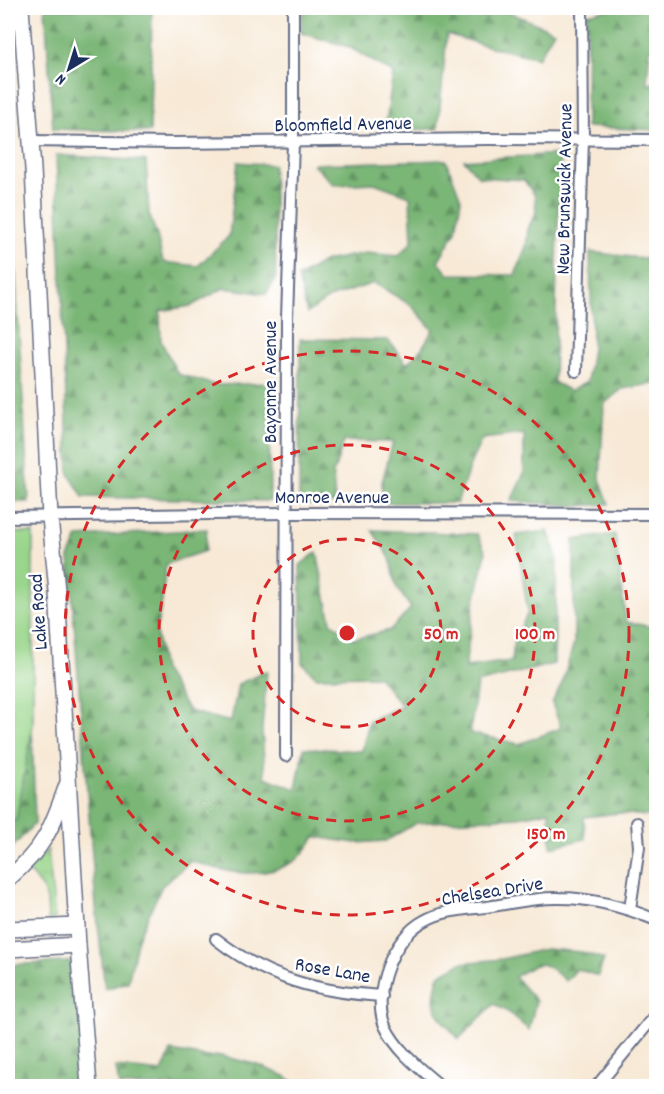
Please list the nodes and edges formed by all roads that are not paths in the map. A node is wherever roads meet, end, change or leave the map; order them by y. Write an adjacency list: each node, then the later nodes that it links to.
1 (21, 8): 6 (street, Lake Road)
2 (293, 8): 7 (street, Bayonne Avenue)
3 (582, 8): 4 (street, New Brunswick Avenue)
4 (583, 140): 5 (street, Bloomfield Avenue); 7 (street, Bloomfield Avenue); 8 (street, New Brunswick Avenue)
5 (657, 140)
6 (30, 141): 7 (street, Bloomfield Avenue); 12 (street, Lake Road)
7 (293, 142): 9 (street, Bayonne Avenue)
8 (576, 371)
9 (286, 513): 10 (street, Monroe Avenue); 12 (street, Monroe Avenue); 13 (street, Bayonne Avenue)
10 (657, 514)
11 (8, 517): 12 (street, Monroe Avenue)
12 (50, 518): 14 (street, Lake Road)
13 (286, 756)
14 (69, 777): 16 (street); 19 (street, Lake Road)
15 (637, 823): 17 (street)
16 (8, 879)
17 (630, 909): 18 (street, Chelsea Drive); 24 (street, Chelsea Drive)
18 (657, 920)
19 (77, 926): 20 (street); 22 (street, Lake Road)
20 (8, 929)
21 (216, 939): 24 (street, Rose Lane)
22 (78, 945): 23 (street); 26 (street, Lake Road)
23 (8, 949)
24 (382, 996): 27 (street, Chelsea Drive)
25 (654, 1022): 28 (street)
26 (89, 1086)
27 (440, 1086)
28 (597, 1086)

